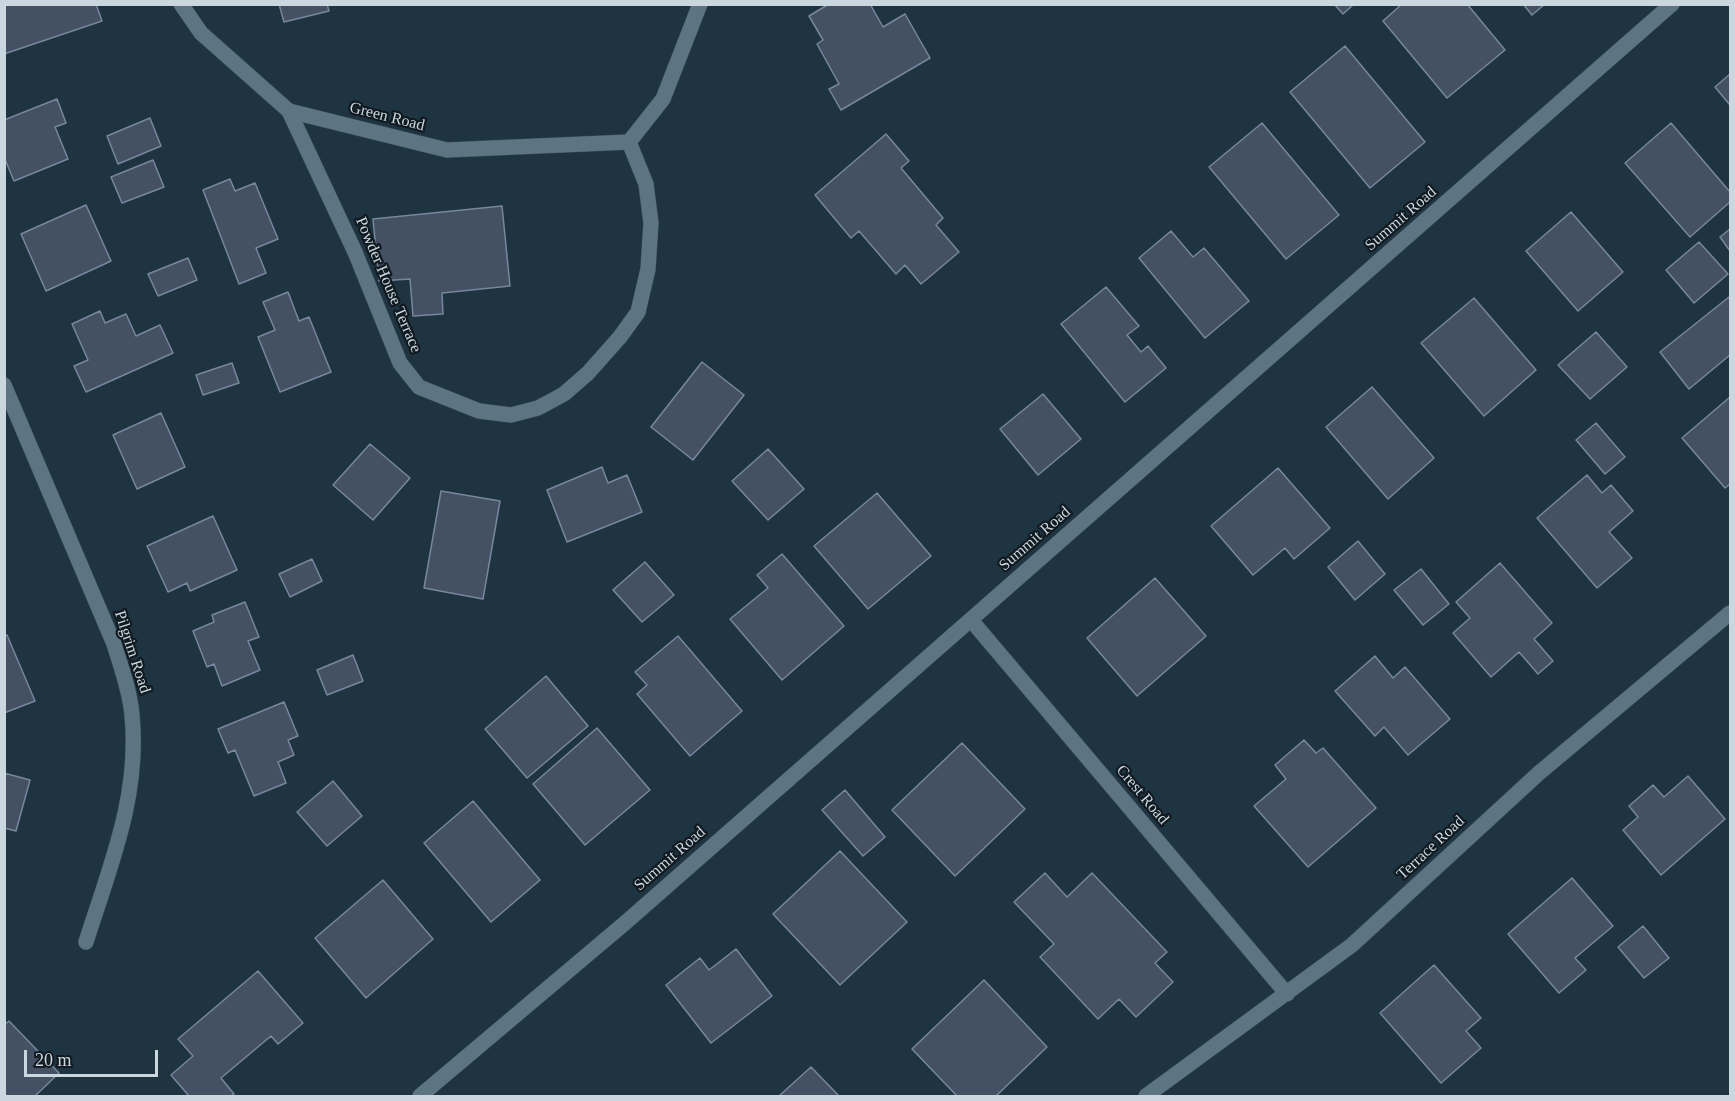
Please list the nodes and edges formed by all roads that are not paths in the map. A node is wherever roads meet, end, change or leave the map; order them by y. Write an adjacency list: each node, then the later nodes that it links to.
1 (181, 4): 4 (street, Green Road)
2 (700, 4): 5 (street)
3 (1672, 4): 8 (street, Summit Road)
4 (289, 111): 5 (street, Green Road); 5 (street, Powder House Terrace)
5 (629, 142)
6 (4, 385): 9 (street, Pilgrim Road)
7 (1731, 613): 10 (street, Terrace Road)
8 (971, 620): 10 (street, Crest Road); 11 (street, Summit Road)
9 (86, 942)
10 (1287, 994): 12 (street, Terrace Road)
11 (420, 1096)
12 (1146, 1096)

